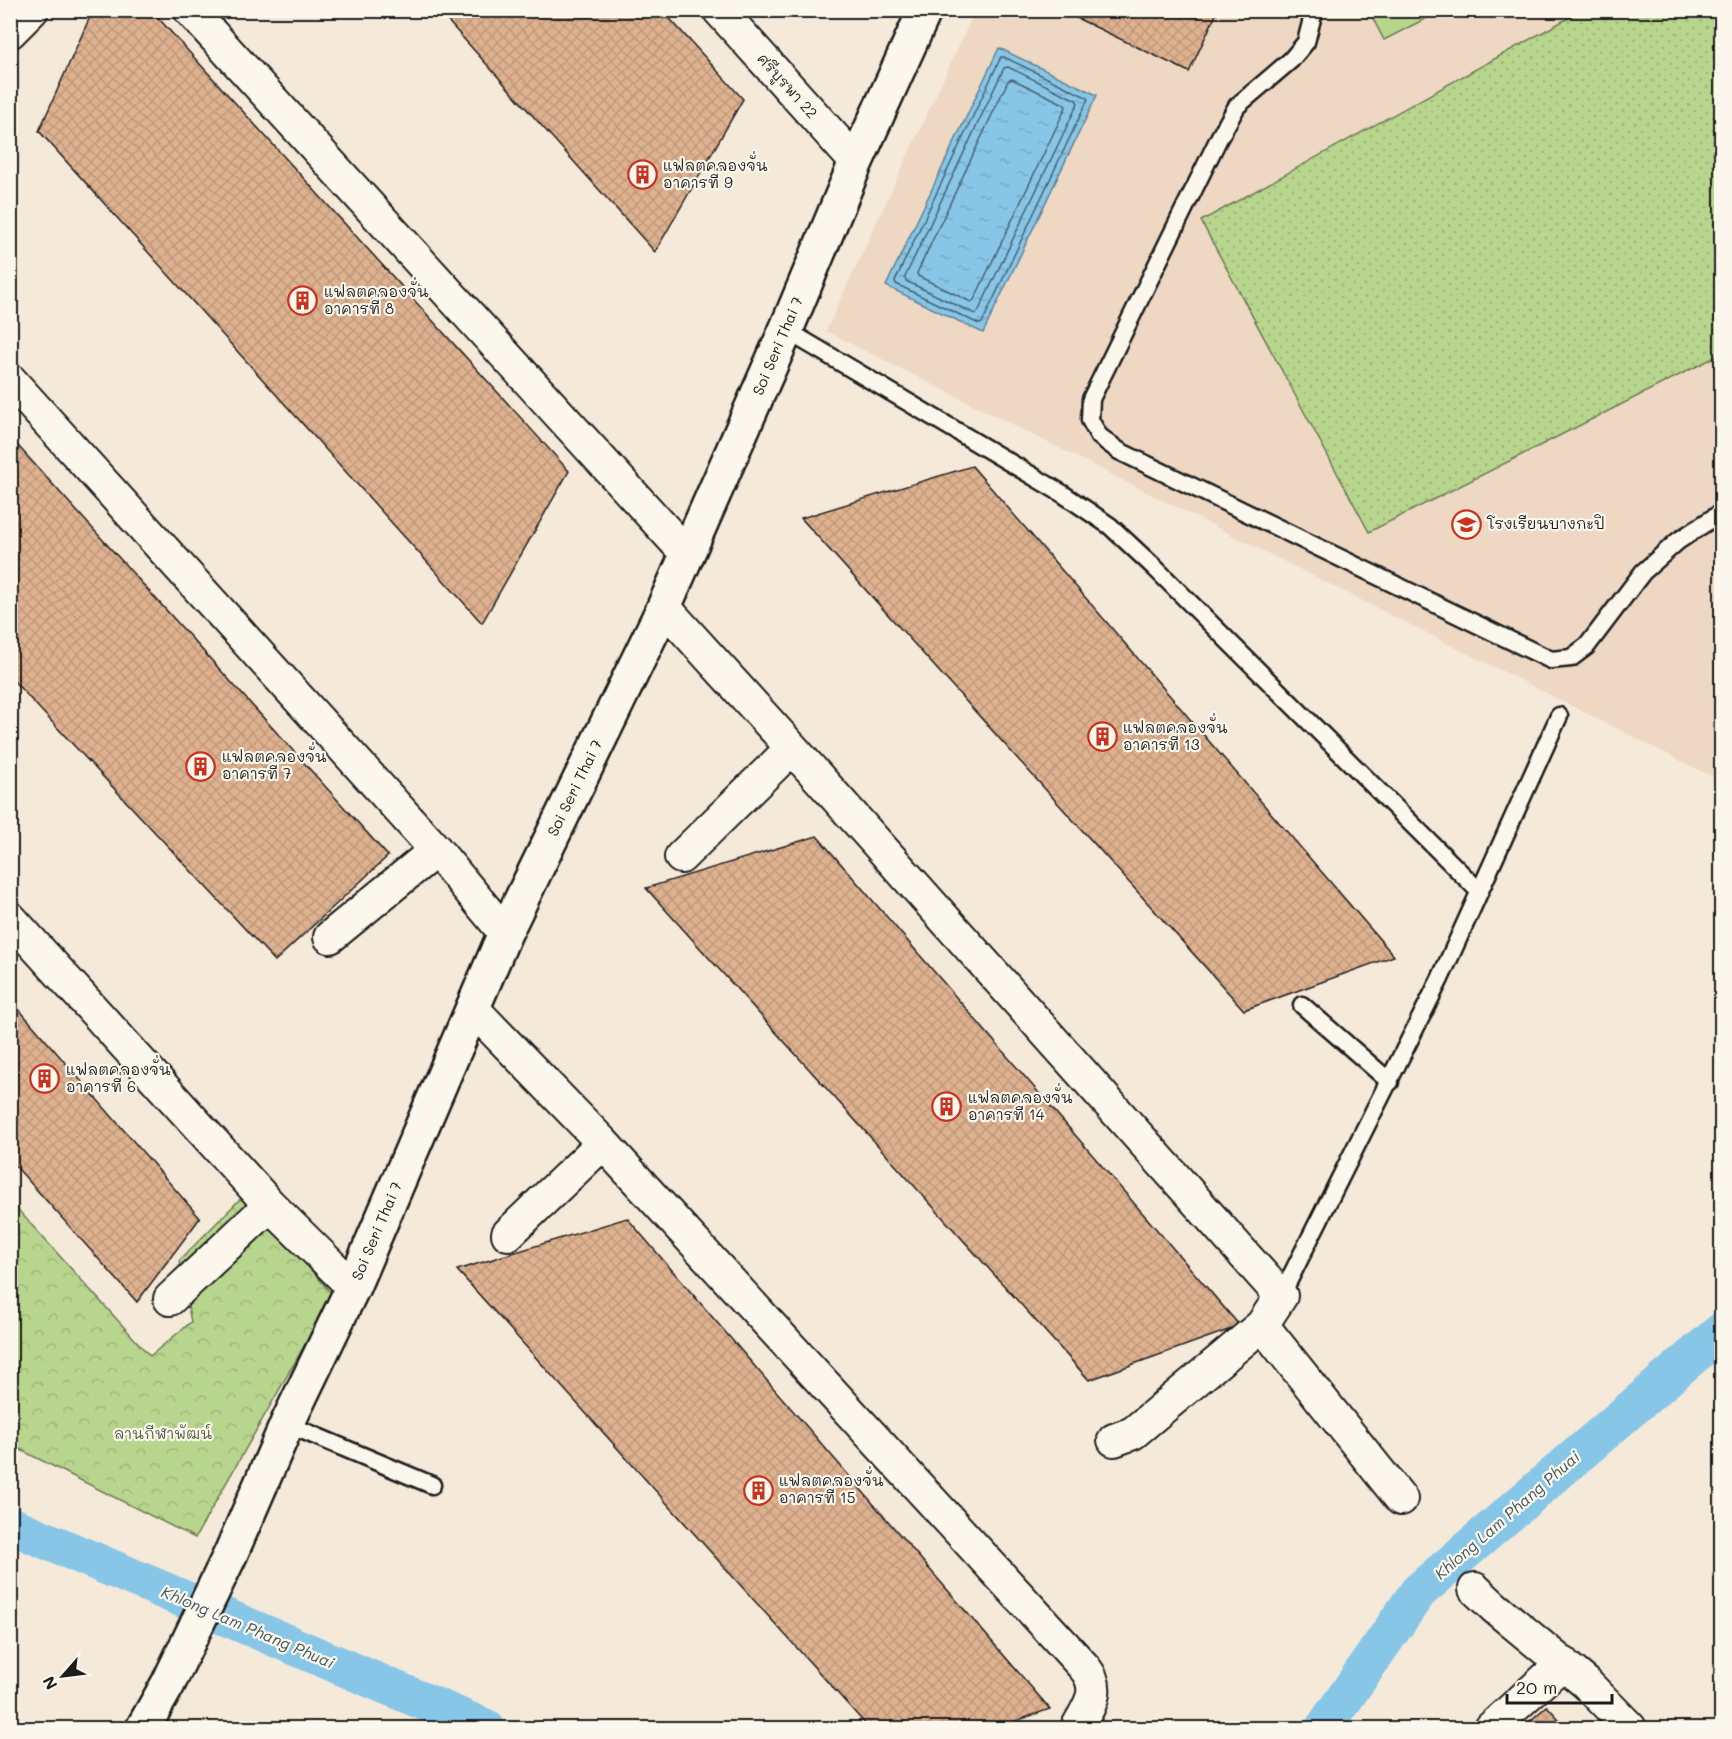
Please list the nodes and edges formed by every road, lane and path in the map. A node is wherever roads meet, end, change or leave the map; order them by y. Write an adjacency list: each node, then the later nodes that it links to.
1 (32, 10): 6 (street)
2 (190, 10): 11 (street)
3 (719, 10): 7 (street, ศรีบูรพา 22)
4 (925, 10): 7 (street, Soi Seri Thai 7)
5 (1312, 10): 10 (lane)
6 (10, 33)
7 (856, 162): 8 (street, Soi Seri Thai 7)
8 (786, 330): 11 (street, Soi Seri Thai 7); 17 (lane)
9 (10, 380): 15 (street)
10 (1722, 512)
11 (687, 554): 12 (street, Soi Seri Thai 7)
12 (664, 607): 14 (street); 19 (street, Soi Seri Thai 7)
13 (1559, 716): 17 (lane)
14 (792, 748): 16 (street); 28 (street)
15 (436, 850): 19 (street); 20 (street)
16 (681, 857)
17 (1479, 891): 23 (lane)
18 (10, 918): 25 (street)
19 (504, 933): 22 (street, Soi Seri Thai 7)
20 (330, 937)
21 (1302, 1005): 23 (lane)
22 (473, 1009): 24 (street); 27 (street, Soi Seri Thai 7)
23 (1390, 1082): 28 (lane)
24 (603, 1143): 26 (street); 38 (street)
25 (270, 1205): 27 (street); 29 (street)
26 (508, 1234)
27 (353, 1287): 31 (street, Soi Seri Thai 7)
28 (1281, 1296): 30 (street)
29 (170, 1299)
30 (1262, 1325): 32 (street); 34 (street)
31 (287, 1424): 33 (lane); 37 (street, Soi Seri Thai 7)
32 (1114, 1440)
33 (432, 1485)
34 (1401, 1499)
35 (1475, 1589): 36 (street)
36 (1563, 1663): 39 (street); 40 (street)
37 (143, 1728)
38 (1077, 1728)
39 (1491, 1728)
40 (1630, 1728)

